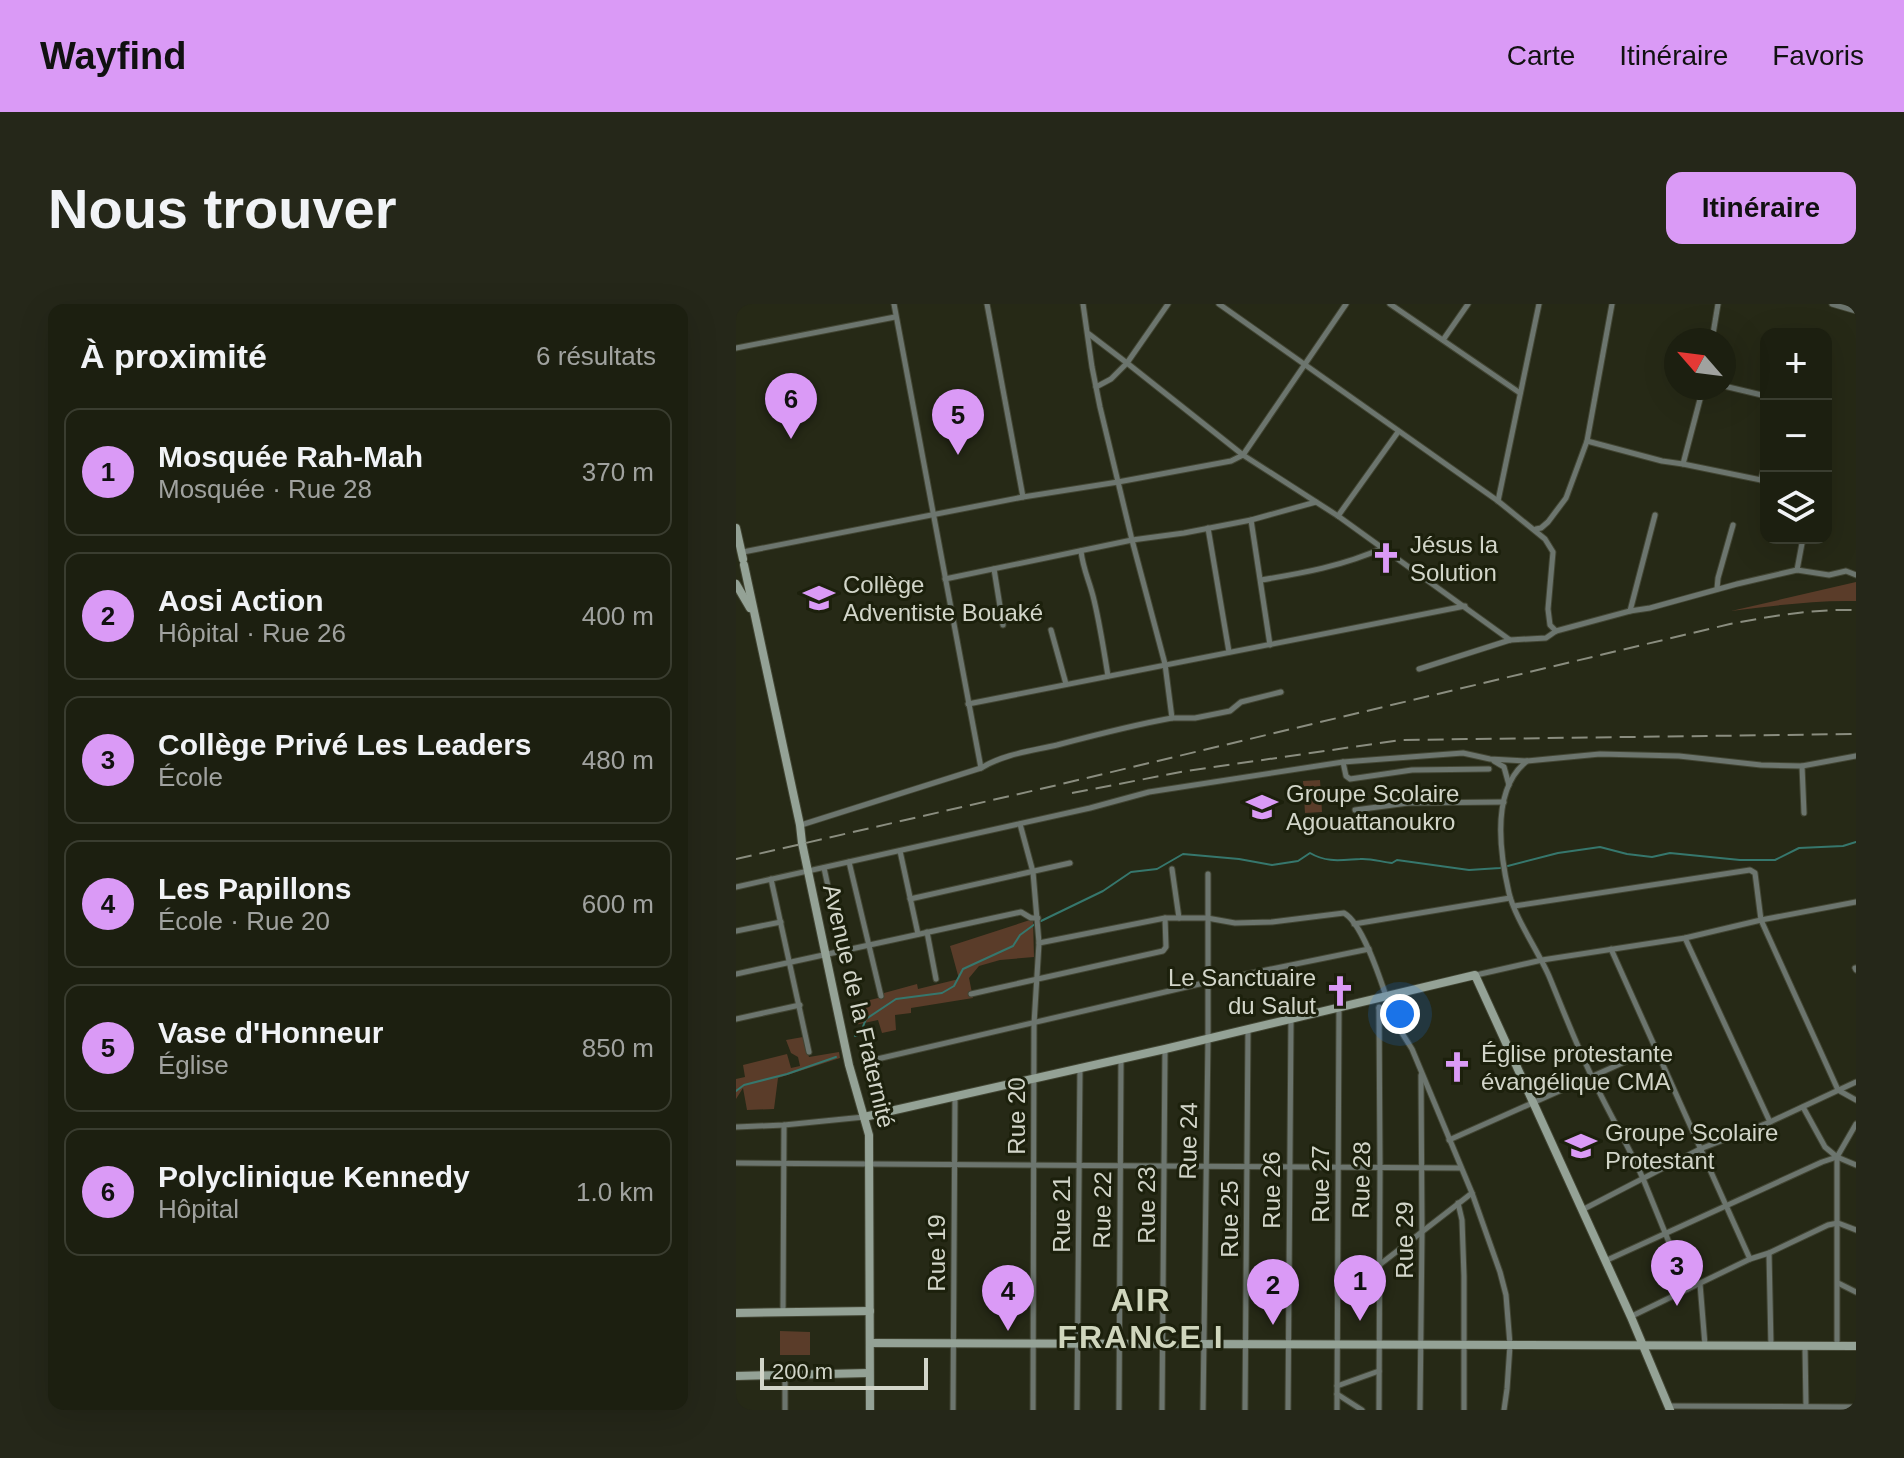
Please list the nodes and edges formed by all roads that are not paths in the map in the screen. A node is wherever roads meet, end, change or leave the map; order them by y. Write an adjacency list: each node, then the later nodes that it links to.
1 (894, 304): 14 (street)
2 (987, 304): 32 (street)
3 (1083, 304): 16 (street)
4 (1168, 304): 19 (street)
5 (1219, 304): 20 (street)
6 (1346, 304): 20 (street)
7 (1390, 304): 17 (street)
8 (1468, 304): 17 (street)
9 (1539, 304): 23 (street)
10 (1612, 304): 27 (street)
11 (1718, 304): 15 (street)
12 (1832, 304): 13 (street)
13 (1852, 308)
14 (895, 317): 18 (street); 35 (street)
15 (1714, 328)
16 (1089, 334): 19 (street); 21 (street)
17 (1443, 340): 23 (street)
18 (736, 348)
19 (1127, 363): 21 (street); 28 (street)
20 (1304, 365): 26 (street); 28 (street)
21 (1096, 387): 31 (street)
22 (1736, 389): 24 (street)
23 (1520, 393): 33 (street)
24 (1760, 395)
25 (1700, 400): 29 (street)
26 (1398, 432): 33 (street); 37 (street)
27 (1587, 441): 29 (street); 42 (street)
28 (1243, 455): 31 (street); 34 (street)
29 (1683, 464): 30 (street)
30 (1760, 480)
31 (1118, 482): 32 (street); 43 (street)
32 (1023, 497): 35 (street)
33 (1498, 501): 42 (street)
34 (1318, 502): 37 (street); 38 (street)
35 (932, 515): 47 (street); 51 (street)
36 (1655, 515): 56 (street)
37 (1338, 516): 45 (street)
38 (1251, 520): 41 (street); 52 (street)
39 (1733, 525): 54 (street)
40 (736, 528): 47 (main road, Avenue de la Fraternité)
41 (1208, 528): 43 (street); 63 (street)
42 (1535, 529): 60 (street)
43 (1132, 540): 46 (street); 64 (street)
44 (1802, 544): 49 (street)
45 (1383, 547): 52 (street); 55 (street)
46 (1081, 551): 48 (street); 66 (street)
47 (741, 562): 53 (main road); 57 (main road, Avenue de la Fraternité)
48 (994, 569): 51 (street); 58 (street)
49 (1797, 570): 50 (street); 54 (street)
50 (1856, 575)
51 (945, 579): 69 (street)
52 (1261, 580): 62 (street)
53 (736, 584): 57 (main road, Avenue de la Fraternité)
54 (1717, 589): 56 (street)
55 (1465, 606): 61 (street); 62 (street)
56 (1630, 611): 60 (street)
57 (754, 616): 83 (main road, Avenue de la Fraternité)
58 (1003, 625)
59 (1051, 630): 67 (street)
60 (1556, 631): 61 (street)
61 (1510, 640): 65 (street)
62 (1270, 645): 63 (street)
63 (1229, 652): 64 (street)
64 (1165, 664): 66 (street); 70 (street)
65 (1419, 669)
66 (1108, 676): 67 (street)
67 (1066, 684): 69 (street)
68 (1281, 692): 70 (street)
69 (968, 704): 76 (street)
70 (1172, 718): 76 (street)
71 (1856, 756): 75 (street)
72 (1490, 759): 73 (street); 74 (street); 78 (street)
73 (1527, 761): 75 (street); 78 (street)
74 (1343, 762): 77 (street); 82 (street)
75 (1802, 766): 81 (street)
76 (981, 768): 83 (street)
77 (1489, 769)
78 (1509, 785): 79 (street)
79 (1504, 802): 80 (street); 94 (street)
80 (1355, 810)
81 (1804, 813)
82 (1020, 824): 84 (street); 90 (street, Rue 20)
83 (800, 825): 89 (main road, Avenue de la Fraternité)
84 (900, 851): 85 (street); 95 (street)
85 (849, 862): 87 (street); 110 (street)
86 (1070, 863): 90 (street)
87 (824, 868): 89 (street); 113 (street)
88 (1172, 869): 100 (street)
89 (808, 871): 92 (street); 114 (main road, Avenue de la Fraternité)
90 (1033, 872): 95 (street); 98 (street, Rue 20)
91 (1208, 874): 101 (street, Rue 24)
92 (771, 879): 93 (street); 103 (street)
93 (736, 887)
94 (1510, 898): 97 (street); 104 (street)
95 (910, 899): 107 (street)
96 (1856, 902): 102 (street)
97 (1514, 906): 102 (street); 115 (street)
98 (1038, 918): 106 (street); 109 (street, Rue 20)
99 (1165, 918): 100 (street); 109 (street); 120 (street)
100 (1179, 918): 101 (street)
101 (1207, 918): 104 (street); 121 (street, Rue 24)
102 (1761, 920): 108 (street); 143 (street)
103 (781, 922): 105 (street); 116 (street)
104 (1354, 924): 111 (street, Rue 28)
105 (736, 931)
106 (927, 932): 107 (street); 119 (street)
107 (918, 934): 110 (street)
108 (1685, 938): 112 (street); 149 (street)
109 (1039, 943): 120 (street, Rue 20)
110 (868, 945): 113 (street); 123 (street)
111 (1369, 949): 121 (street); 124 (street, Rue 28)
112 (1611, 949): 115 (street); 133 (street)
113 (842, 951): 114 (street)
114 (826, 955): 116 (street); 148 (main road, Avenue de la Fraternité)
115 (1542, 960): 118 (street); 140 (street)
116 (790, 963): 117 (street); 125 (street)
117 (736, 974)
118 (1475, 975): 124 (main road); 146 (main road)
119 (936, 979)
120 (1038, 979): 122 (street); 130 (street, Rue 20)
121 (1208, 982): 130 (street); 132 (street, Rue 24)
122 (971, 994)
123 (881, 996)
124 (1382, 997): 126 (main road); 127 (street, Rue 28)
125 (800, 1005): 129 (street); 135 (street)
126 (1339, 1007): 128 (main road); 168 (street, Rue 27)
127 (1379, 1008): 139 (street); 169 (street, Rue 28)
128 (1291, 1018): 131 (main road); 167 (street, Rue 26)
129 (736, 1019)
130 (1034, 1024): 137 (street); 141 (street, Rue 20)
131 (1248, 1028): 132 (main road); 166 (street, Rue 25)
132 (1208, 1039): 134 (main road); 165 (street, Rue 24)
133 (1656, 1048): 140 (street); 154 (street)
134 (1165, 1049): 136 (main road); 164 (street, Rue 23)
135 (809, 1052)
136 (1121, 1058): 138 (main road); 162 (street, Rue 22)
137 (873, 1060)
138 (1080, 1067): 141 (main road); 161 (street, Rue 21)
139 (1421, 1071): 153 (street); 170 (street, Rue 29)
140 (1592, 1077): 146 (street); 172 (street)
141 (1035, 1078): 144 (main road); 160 (street, Rue 20)
142 (1856, 1082): 143 (street)
143 (1838, 1090): 145 (street); 147 (street)
144 (955, 1096): 148 (main road); 159 (street, Rue 19)
145 (1856, 1100)
146 (1534, 1103): 153 (street); 176 (main road)
147 (1803, 1107): 149 (street); 155 (street)
148 (864, 1117): 151 (street); 158 (main road, Avenue de la Fraternité)
149 (1770, 1122): 154 (street)
150 (1856, 1124): 155 (street)
151 (784, 1125): 152 (street); 156 (street)
152 (736, 1127)
153 (1449, 1140): 171 (street)
154 (1700, 1149): 172 (street); 175 (street)
155 (1837, 1157): 163 (street); 175 (street); 177 (street)
156 (784, 1162): 157 (street); 158 (street); 192 (street)
157 (736, 1163)
158 (871, 1163): 159 (street); 190 (main road, Avenue de la Fraternité)
159 (954, 1164): 160 (street); 195 (street, Rue 19)
160 (1034, 1165): 161 (street); 196 (street, Rue 20)
161 (1079, 1165): 162 (street); 197 (street, Rue 21)
162 (1121, 1165): 164 (street); 198 (street, Rue 22)
163 (1856, 1165)
164 (1164, 1166): 165 (street); 199 (street, Rue 23)
165 (1205, 1166): 166 (street); 200 (street, Rue 24)
166 (1247, 1166): 167 (street); 201 (street, Rue 25)
167 (1289, 1166): 168 (street); 202 (street, Rue 26)
168 (1338, 1167): 169 (street); 189 (street, Rue 27)
169 (1380, 1167): 170 (street); 184 (street, Rue 28)
170 (1422, 1167): 171 (street); 179 (street, Rue 29)
171 (1461, 1168): 173 (street)
172 (1643, 1179): 176 (street); 180 (street)
173 (1472, 1193): 174 (street); 207 (street)
174 (1458, 1203): 179 (street); 206 (street)
175 (1727, 1207): 180 (street); 182 (street)
176 (1581, 1210): 183 (main road)
177 (1838, 1223): 178 (street); 181 (street); 185 (street)
178 (1856, 1230)
179 (1422, 1232): 184 (street); 205 (street, Rue 29)
180 (1665, 1233): 183 (street); 187 (street)
181 (1769, 1253): 182 (street); 212 (street)
182 (1750, 1259): 186 (street)
183 (1604, 1261): 193 (main road)
184 (1378, 1266): 189 (street); 204 (street, Rue 28)
185 (1838, 1283): 188 (street); 210 (street)
186 (1700, 1284): 187 (street); 209 (street)
187 (1688, 1289): 193 (street)
188 (1856, 1292)
189 (1337, 1298): 203 (street, Rue 27)
190 (870, 1311): 192 (main road); 194 (main road, Avenue de la Fraternité)
191 (736, 1313): 192 (main road)
192 (783, 1313)
193 (1631, 1317): 208 (main road)
194 (870, 1343): 195 (main road); 215 (main road, Avenue de la Fraternité)
195 (953, 1343): 196 (main road); 225 (street, Rue 19)
196 (1033, 1344): 197 (main road); 226 (street, Rue 20)
197 (1078, 1344): 198 (main road); 227 (street, Rue 21)
198 (1119, 1344): 199 (main road); 228 (street, Rue 22)
199 (1163, 1344): 200 (main road); 229 (street, Rue 23)
200 (1204, 1344): 201 (main road); 230 (street, Rue 24)
201 (1246, 1344): 202 (main road); 231 (street, Rue 25)
202 (1288, 1344): 203 (main road); 232 (street, Rue 26)
203 (1337, 1344): 204 (main road); 218 (street, Rue 27)
204 (1379, 1344): 205 (main road); 214 (street, Rue 28)
205 (1421, 1345): 206 (main road); 236 (street, Rue 29)
206 (1464, 1345): 207 (main road); 237 (street)
207 (1510, 1345): 208 (main road); 238 (street)
208 (1642, 1345): 209 (main road); 221 (main road)
209 (1705, 1345): 212 (main road)
210 (1837, 1346): 211 (main road); 213 (main road)
211 (1856, 1346)
212 (1771, 1347): 213 (main road)
213 (1805, 1347): 222 (street)
214 (1379, 1371): 218 (street); 235 (street, Rue 28)
215 (869, 1373): 217 (main road); 224 (main road, Avenue de la Fraternité)
216 (736, 1376): 217 (main road)
217 (785, 1376): 223 (street)
218 (1337, 1386): 219 (street, Rue 27)
219 (1337, 1394): 233 (street, Rue 27); 234 (street)
220 (1856, 1407): 222 (street)
221 (1670, 1408): 222 (street)
222 (1806, 1408)
223 (785, 1410)
224 (870, 1410)
225 (953, 1410)
226 (1033, 1410)
227 (1077, 1410)
228 (1119, 1410)
229 (1162, 1410)
230 (1203, 1410)
231 (1245, 1410)
232 (1288, 1410)
233 (1337, 1410)
234 (1362, 1410)
235 (1379, 1410)
236 (1420, 1410)
237 (1464, 1410)
238 (1504, 1410)

